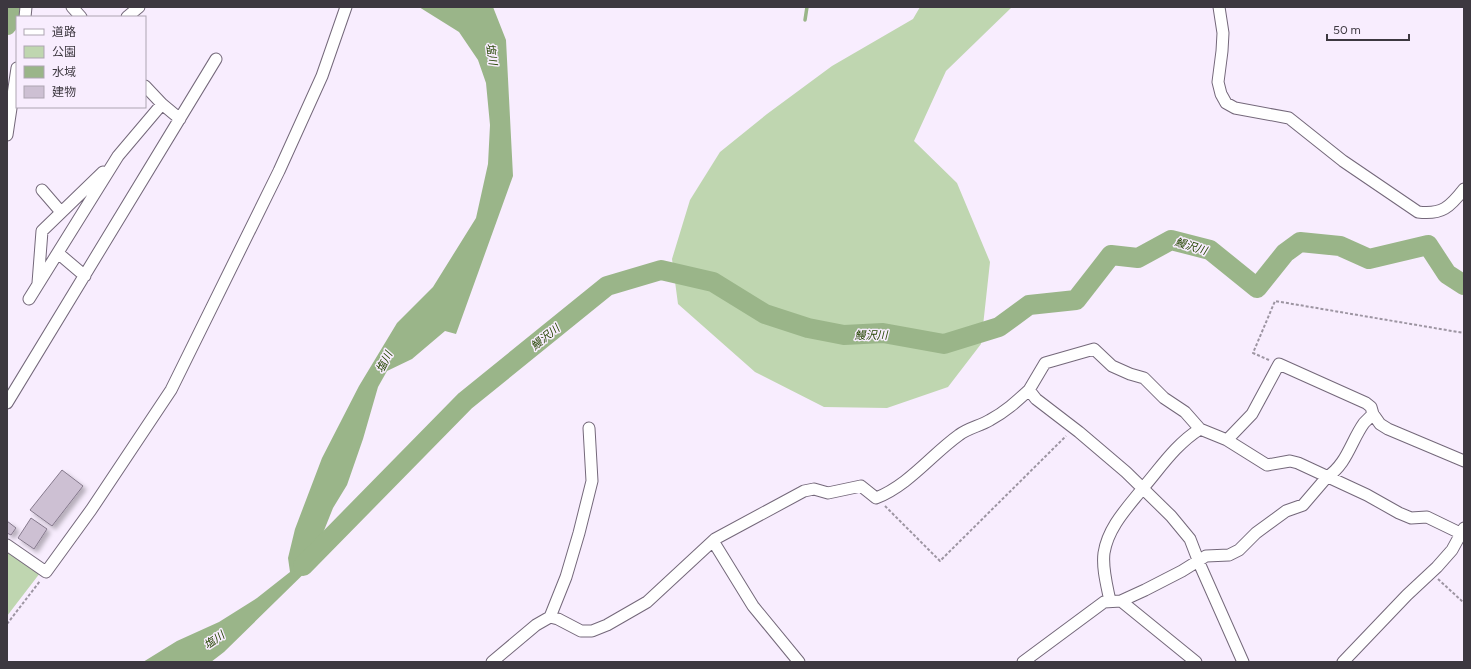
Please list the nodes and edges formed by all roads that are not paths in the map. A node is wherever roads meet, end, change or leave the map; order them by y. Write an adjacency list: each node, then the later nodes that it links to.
1 (72, 7): 5 (street)
2 (139, 7): 6 (street)
3 (346, 7): 32 (street)
4 (1219, 7): 14 (street)
5 (80, 16)
6 (129, 16)
7 (216, 60): 11 (street)
8 (16, 75): 12 (street)
9 (146, 87): 10 (street)
10 (162, 104): 11 (street); 13 (street)
11 (180, 119): 18 (street)
12 (7, 135)
13 (116, 159): 16 (street); 17 (street)
14 (1464, 189)
15 (42, 190): 16 (street)
16 (61, 212): 19 (street)
17 (58, 253): 18 (street); 19 (street)
18 (84, 276): 22 (street)
19 (38, 284): 20 (street)
20 (29, 299)
21 (1029, 390): 25 (street); 29 (street); 31 (street)
22 (7, 403)
23 (1373, 414): 26 (street); 27 (street); 28 (street)
24 (589, 428): 36 (street)
25 (1200, 429): 26 (street); 29 (street)
26 (1228, 440): 28 (street)
27 (1464, 461)
28 (1327, 477): 30 (street); 33 (street)
29 (1143, 489): 33 (street); 34 (street)
30 (1462, 530): 42 (street)
31 (714, 541): 36 (street); 38 (street)
32 (7, 545)
33 (1198, 560): 35 (street); 41 (street)
34 (1110, 601): 35 (street); 39 (street)
35 (1121, 601): 40 (street)
36 (550, 617): 37 (street)
37 (492, 662)
38 (799, 662)
39 (1023, 662)
40 (1196, 662)
41 (1243, 662)
42 (1343, 662)

